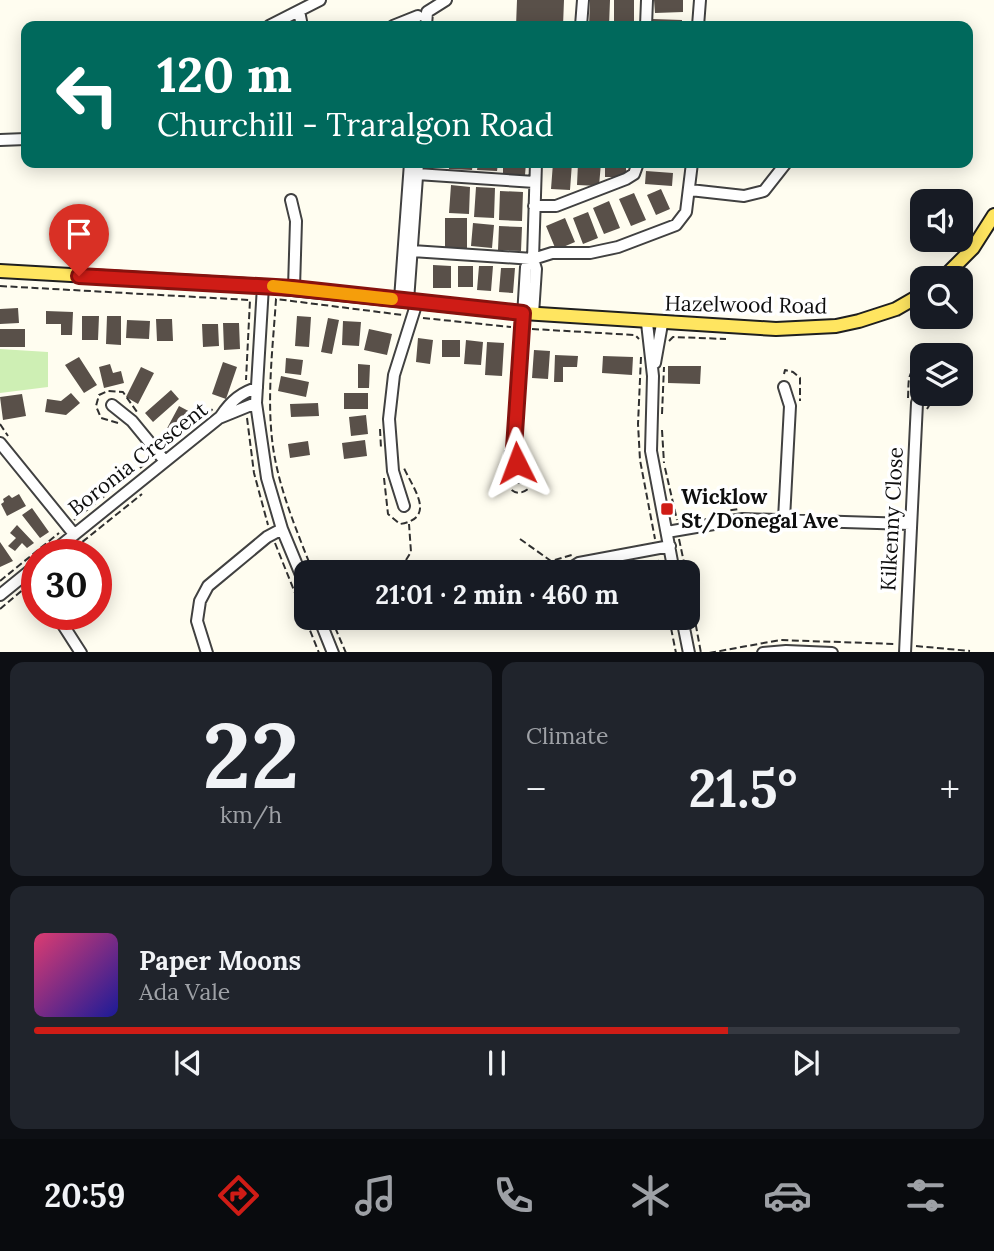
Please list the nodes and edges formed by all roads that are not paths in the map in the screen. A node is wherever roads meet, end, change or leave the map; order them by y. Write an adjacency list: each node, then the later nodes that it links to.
1 (320, 0): 6 (street)
2 (446, 0): 7 (street)
3 (583, 0): 10 (street)
4 (648, 0): 11 (street)
5 (700, 0): 12 (street)
6 (299, 11): 8 (street); 9 (street)
7 (421, 18)
8 (279, 21)
9 (301, 21)
10 (581, 21)
11 (646, 21)
12 (698, 21)
13 (21, 139): 14 (street)
14 (0, 141)
15 (536, 168): 20 (street)
16 (636, 168): 23 (street)
17 (692, 168): 21 (street)
18 (782, 168): 21 (street)
19 (415, 173): 20 (street); 25 (street); 31 (street)
20 (535, 182): 23 (street)
21 (690, 190): 26 (street)
22 (291, 200): 30 (street)
23 (534, 206): 26 (street)
24 (994, 215): 27 (main road)
25 (412, 251): 26 (street); 31 (street)
26 (533, 258): 33 (street)
27 (955, 266)
28 (0, 271): 29 (main road)
29 (263, 286): 30 (main road); 38 (street)
30 (293, 288): 31 (main road)
31 (408, 301): 33 (main road, Hazelwood Road); 46 (street)
32 (910, 301): 35 (main road, Hazelwood Road)
33 (528, 314): 34 (main road, Hazelwood Road); 45 (street)
34 (647, 323): 35 (main road, Hazelwood Road); 36 (street)
35 (662, 324): 36 (street)
36 (653, 376): 50 (street)
37 (784, 387): 47 (street)
38 (257, 388): 39 (street); 42 (street)
39 (256, 403): 42 (street, Boronia Crescent); 49 (street)
40 (112, 405): 44 (street)
41 (917, 406): 48 (street, Kilkenny Close)
42 (217, 412): 44 (street, Boronia Crescent)
43 (6, 442): 51 (street)
44 (164, 460): 51 (street, Boronia Crescent)
45 (520, 477)
46 (404, 506)
47 (784, 519): 48 (street); 50 (street)
48 (910, 524): 62 (street, Kilkenny Close)
49 (282, 529): 54 (street); 64 (street)
50 (667, 532): 53 (street)
51 (74, 534): 52 (street, Boronia Crescent)
52 (68, 539)
53 (670, 546): 55 (street); 56 (street)
54 (295, 560)
55 (599, 560)
56 (672, 560)
57 (21, 577): 58 (street)
58 (0, 594)
59 (66, 630): 63 (street)
60 (324, 630): 65 (street)
61 (684, 630): 66 (street)
62 (909, 649)
63 (80, 652)
64 (207, 652)
65 (333, 652)
66 (689, 652)
67 (774, 652): 68 (street)
68 (809, 652)

